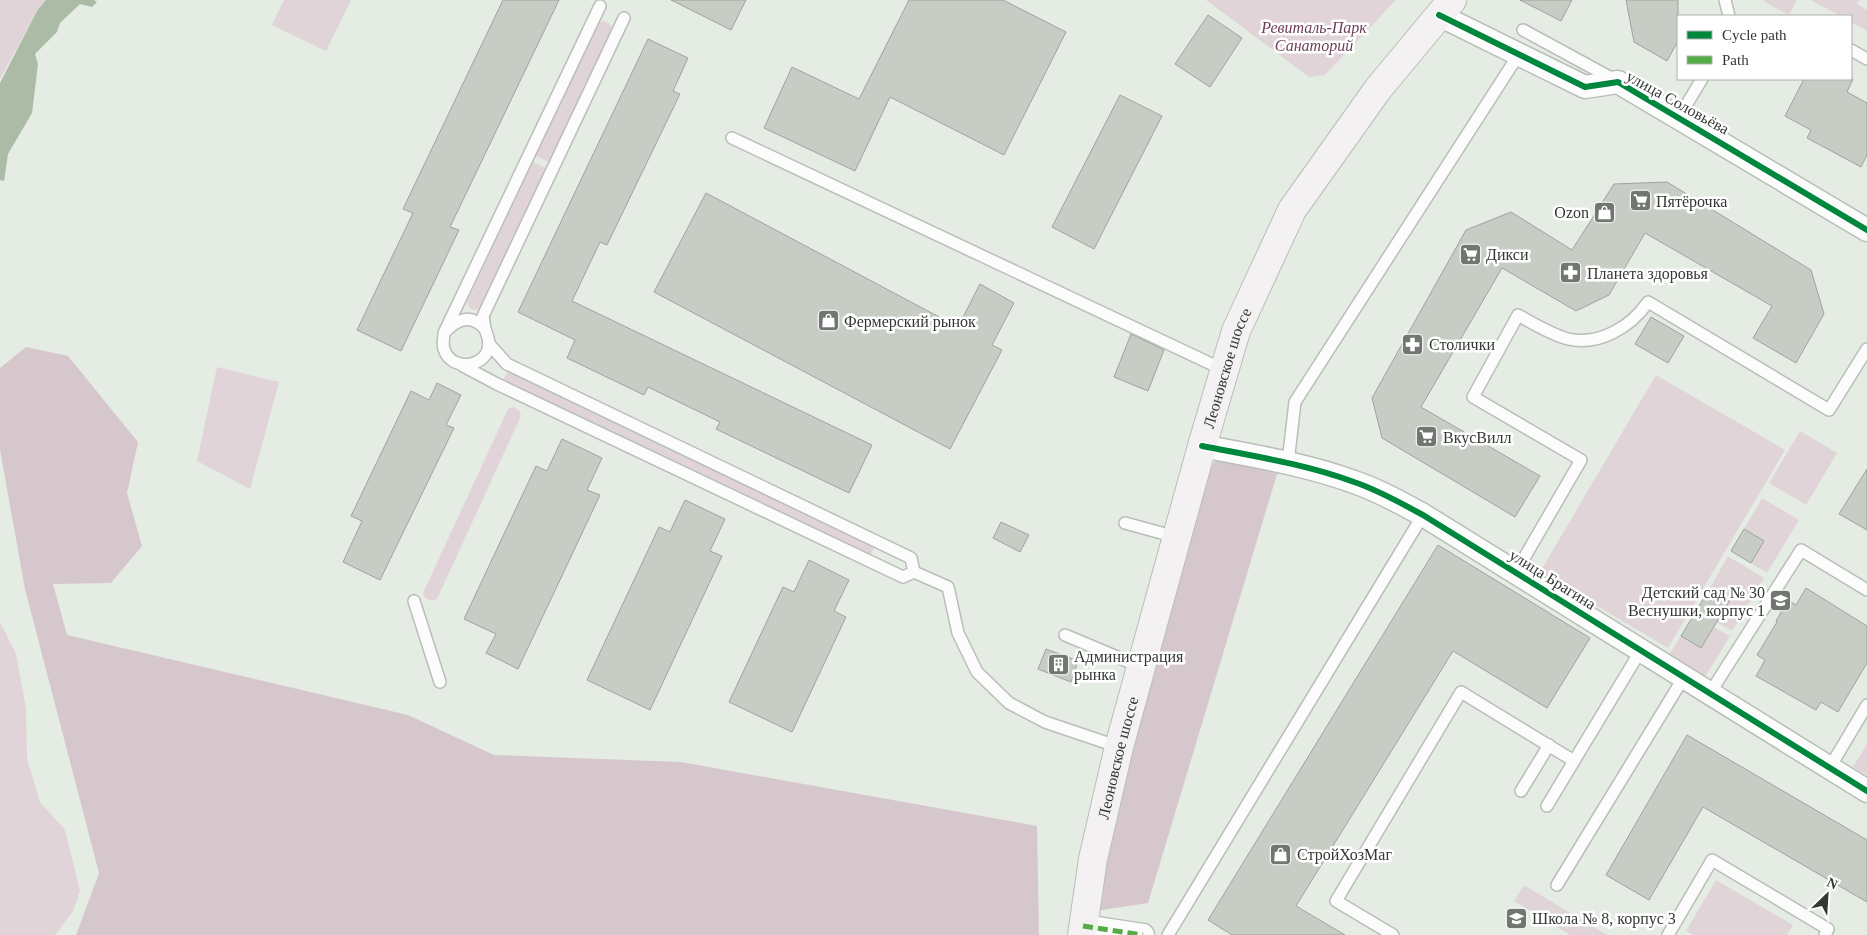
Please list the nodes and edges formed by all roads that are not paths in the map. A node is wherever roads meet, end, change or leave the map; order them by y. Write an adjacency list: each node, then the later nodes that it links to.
1 (1724, 0): 4 (lane)
2 (600, 6): 16 (lane)
3 (1446, 7): 8 (street, улица Соловьёва); 20 (main road, Леоновское шоссе)
4 (1729, 15)
5 (624, 18): 15 (lane)
6 (1523, 30): 11 (lane)
7 (1852, 51): 9 (lane)
8 (1519, 54): 11 (street, улица Соловьёва); 22 (lane)
9 (1867, 59)
10 (1701, 80): 12 (lane)
11 (1618, 82): 12 (street, улица Соловьёва)
12 (1679, 117): 14 (street, улица Соловьёва)
13 (732, 138): 20 (lane)
14 (1867, 230)
15 (485, 329): 16 (lane); 17 (lane)
16 (444, 333): 19 (lane)
17 (489, 344): 19 (lane); 26 (lane)
18 (1867, 349): 27 (lane)
19 (463, 366): 26 (lane)
20 (1224, 370): 21 (main road, Леоновское шоссе)
21 (1202, 446): 22 (street, улица Брагина); 25 (main road, Леоновское шоссе)
22 (1288, 462): 23 (street, улица Брагина)
23 (1424, 515): 27 (street, улица Брагина); 47 (lane)
24 (1125, 523): 25 (lane)
25 (1176, 537): 32 (main road, Леоновское шоссе)
26 (914, 572): 38 (lane)
27 (1516, 572): 31 (street, улица Брагина)
28 (1867, 590): 35 (lane)
29 (414, 601): 34 (lane)
30 (1064, 635): 32 (lane)
31 (1641, 650): 33 (street, улица Брагина); 39 (lane)
32 (1141, 667): 38 (main road, Леоновское шоссе)
33 (1684, 677): 35 (street, улица Брагина); 44 (lane)
34 (440, 682)
35 (1710, 693): 40 (street, улица Брагина)
36 (1867, 705): 40 (lane)
37 (1549, 745): 39 (lane); 41 (lane); 48 (lane)
38 (1119, 746): 45 (main road, Леоновское шоссе)
39 (1574, 761): 43 (lane)
40 (1830, 767): 42 (street, улица Брагина)
41 (1521, 791)
42 (1867, 791)
43 (1547, 806)
44 (1557, 885)
45 (1082, 930): 46 (street)
46 (1143, 935)
47 (1168, 935)
48 (1393, 935)
49 (1668, 935): 50 (lane)
50 (1824, 935)

